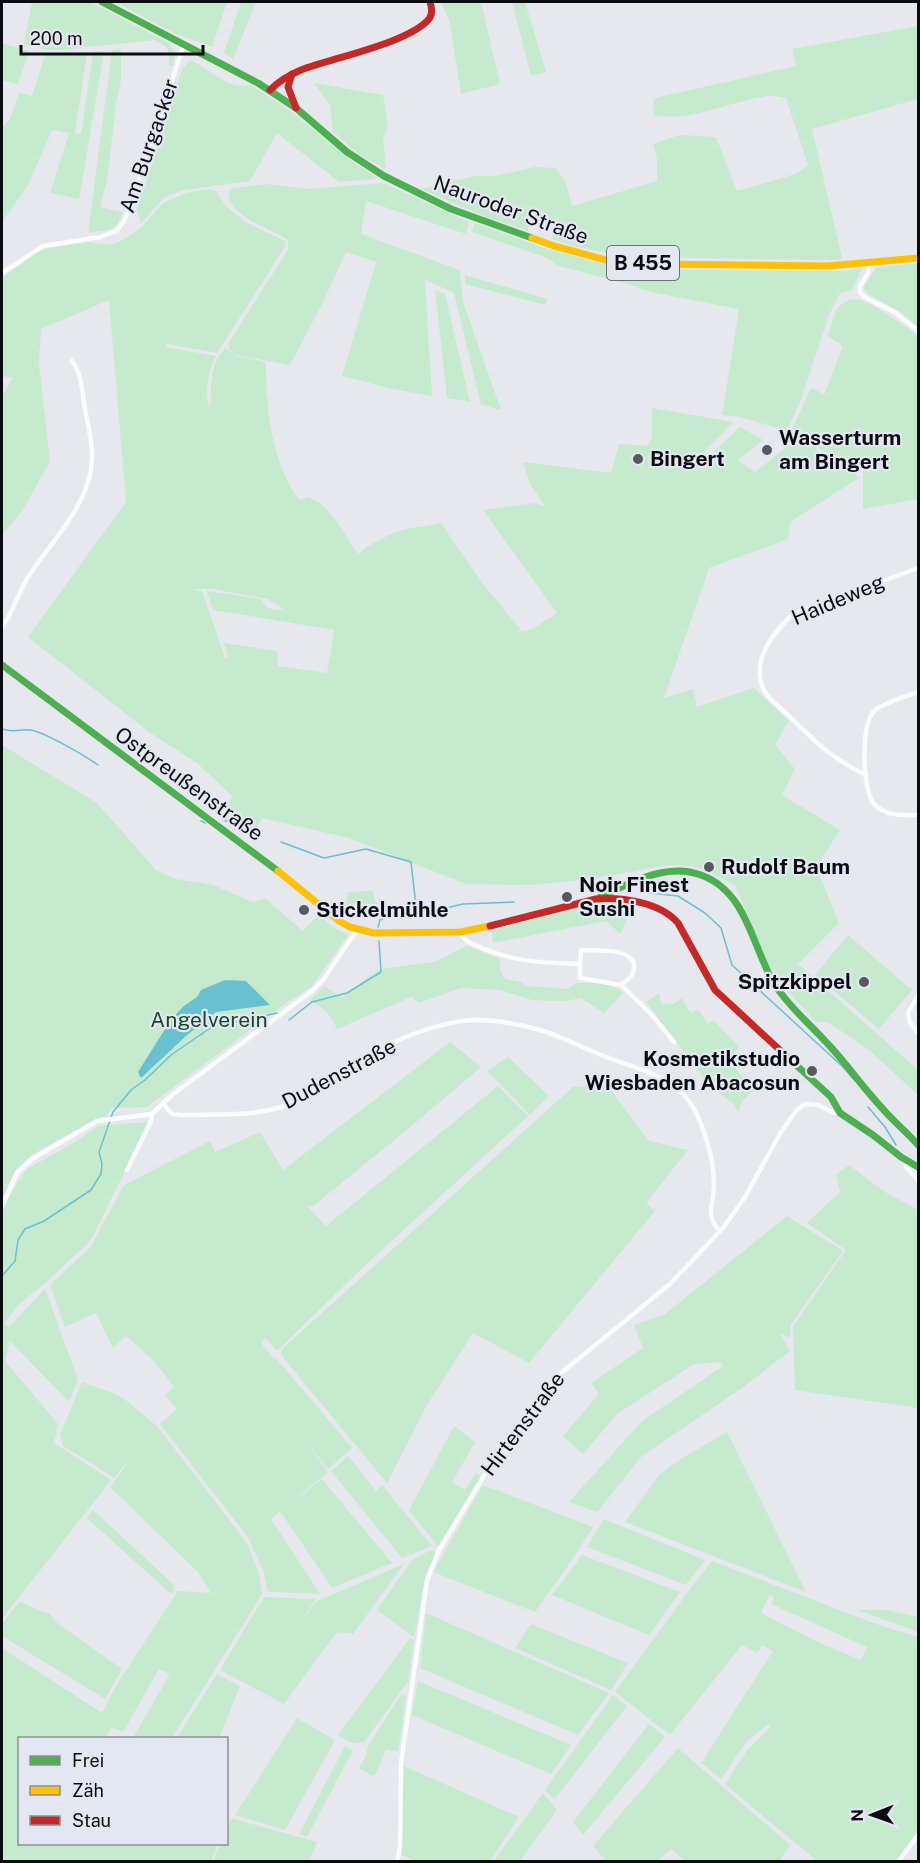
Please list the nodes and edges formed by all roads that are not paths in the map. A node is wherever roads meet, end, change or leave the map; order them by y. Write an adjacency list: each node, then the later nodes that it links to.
1 (102, 2): 3 (main road, B 455)
2 (430, 2): 4 (main road)
3 (184, 44): 5 (main road, B 455); 9 (street, Am Burgacker)
4 (292, 74): 5 (main road); 6 (main road)
5 (270, 90): 6 (main road, B 455)
6 (296, 108): 8 (main road, Nauroder Straße / B 455)
7 (918, 258): 8 (main road, Nauroder Straße / B 455)
8 (870, 263): 10 (street)
9 (2, 273)
10 (918, 331)
11 (72, 361): 13 (street)
12 (918, 568): 16 (street, Haideweg)
13 (2, 627)
14 (2, 665): 21 (main road, Ostpreußenstraße)
15 (918, 692): 16 (street)
16 (866, 775): 17 (street)
17 (918, 815)
18 (628, 885): 19 (main road); 20 (main road); 31 (main road)
19 (596, 899): 20 (main road); 22 (main road)
20 (630, 900): 29 (main road)
21 (357, 930): 22 (main road); 28 (street)
22 (460, 932): 23 (street)
23 (580, 964): 24 (street); 24 (street)
24 (621, 985): 27 (street)
25 (918, 995): 26 (street)
26 (918, 1032)
27 (674, 1042)
28 (163, 1104): 30 (street); 37 (street, Dudenstraße)
29 (839, 1112): 32 (main road); 37 (street, Hirtenstraße)
30 (152, 1114): 34 (street); 36 (street)
31 (918, 1145)
32 (906, 1160): 33 (main road); 35 (street)
33 (918, 1167)
34 (127, 1170)
35 (918, 1180)
36 (2, 1206)
37 (720, 1231): 39 (street, Hirtenstraße)
38 (918, 1835): 40 (street)
39 (397, 1862)
40 (898, 1862)

